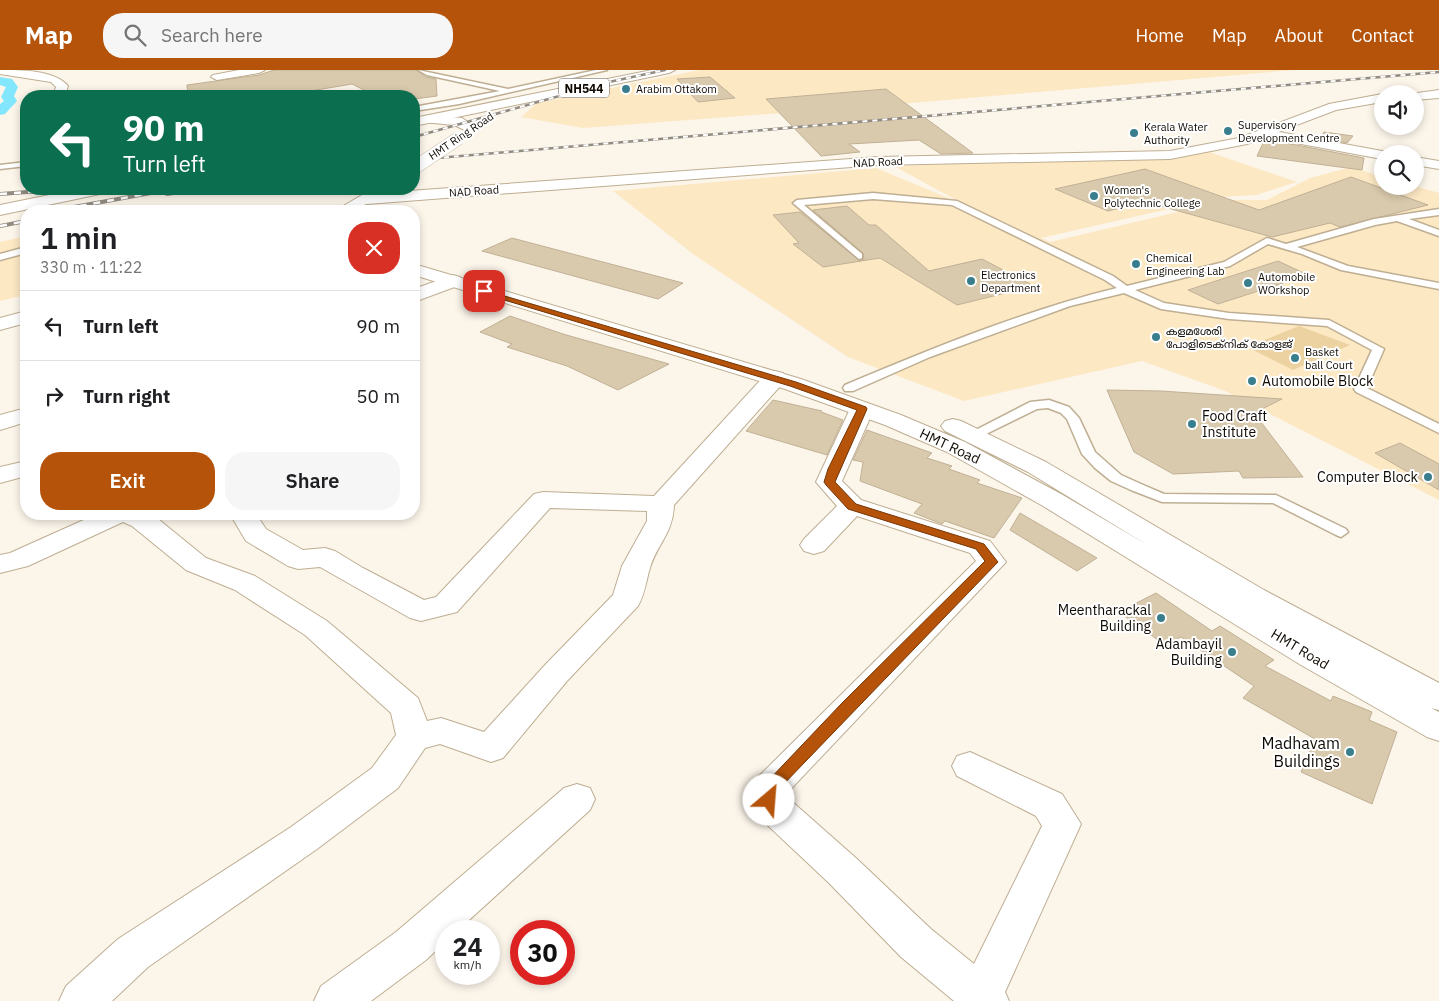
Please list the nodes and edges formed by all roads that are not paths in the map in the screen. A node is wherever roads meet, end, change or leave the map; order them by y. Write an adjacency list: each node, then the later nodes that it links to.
1 (259, 70): 7 (main road)
2 (421, 70): 9 (lane)
3 (604, 70): 9 (lane)
4 (632, 70): 15 (main road, NH544)
5 (669, 70): 13 (main road, NH544)
6 (2, 71): 8 (main road)
7 (217, 77)
8 (61, 90)
9 (509, 91): 14 (lane)
10 (1439, 94): 11 (main road)
11 (1424, 95)
12 (1374, 99): 20 (main road, NAD Road)
13 (499, 104): 15 (main road, NH544); 19 (main road, HMT Ring Road)
14 (420, 108)
15 (465, 109): 16 (main road, NH544); 17 (main road, NH544)
16 (420, 116)
17 (428, 120): 18 (main road, NH544); 19 (main road)
18 (420, 121)
19 (471, 129): 24 (main road, HMT Ring Road, bridge)
20 (1263, 133): 21 (main road); 32 (main road, NAD Road)
21 (1374, 154)
22 (1424, 162): 25 (main road)
23 (20, 164): 26 (lane)
24 (420, 164)
25 (1439, 165)
26 (0, 166)
27 (40, 195): 30 (main road)
28 (71, 195): 31 (main road)
29 (375, 195): 32 (main road)
30 (0, 203)
31 (24, 205)
32 (362, 205)
33 (20, 206): 34 (main road)
34 (0, 210)
35 (1439, 212): 36 (lane)
36 (1397, 218): 37 (lane); 38 (lane)
37 (1439, 234)
38 (1288, 246): 45 (lane); 46 (lane)
39 (20, 252): 42 (lane)
40 (420, 256): 51 (main road, HMT Road)
41 (859, 256): 46 (lane)
42 (0, 257)
43 (420, 272): 44 (main road, HMT Road)
44 (453, 281): 47 (main road); 50 (main road, HMT Road)
45 (1439, 286)
46 (1126, 290): 51 (lane); 54 (lane)
47 (420, 294)
48 (20, 319): 49 (main road)
49 (0, 324)
50 (776, 378): 51 (main road, HMT Road); 58 (main road)
51 (856, 398): 55 (main road, HMT Road); 59 (main road); 67 (main road, HMT Road)
52 (20, 417): 53 (main road)
53 (0, 423)
54 (1439, 429)
55 (973, 435): 63 (lane); 66 (main road, HMT Road)
56 (20, 470): 57 (main road)
57 (0, 475)
58 (662, 504): 62 (main road); 68 (main road)
59 (852, 506): 64 (main road); 71 (main road)
60 (105, 520): 65 (main road)
61 (142, 520): 68 (main road)
62 (247, 520)
63 (1341, 532)
64 (814, 545)
65 (0, 564)
66 (1439, 698)
67 (1439, 728)
68 (414, 737): 72 (main road)
69 (970, 766): 71 (main road)
70 (577, 799): 73 (main road)
71 (984, 998)
72 (81, 1001)
73 (336, 1001)

